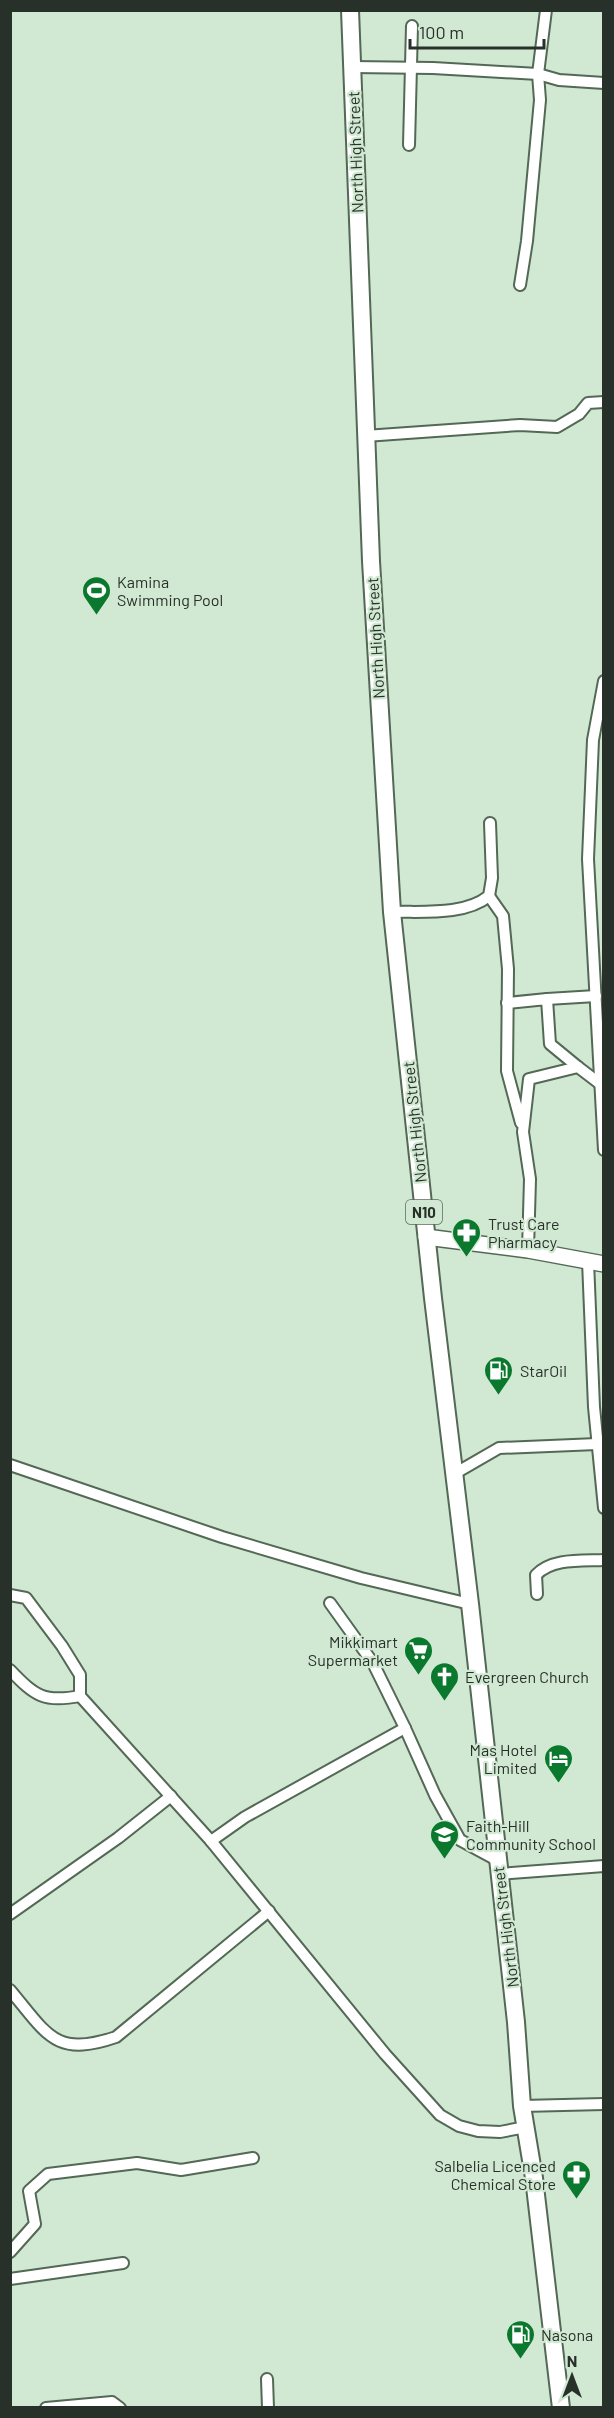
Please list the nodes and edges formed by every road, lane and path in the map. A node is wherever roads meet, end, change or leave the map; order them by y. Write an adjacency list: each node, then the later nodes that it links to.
1 (350, 10): 4 (highway, North High Street / N10)
2 (546, 10): 6 (street)
3 (412, 26): 5 (street)
4 (352, 67): 5 (street); 11 (highway, North High Street / N10)
5 (410, 68): 6 (street); 8 (street)
6 (537, 74): 7 (street); 9 (street)
7 (601, 80)
8 (409, 145)
9 (520, 285)
10 (603, 402): 11 (street)
11 (365, 436): 16 (highway, North High Street / N10)
12 (603, 681): 13 (street)
13 (598, 740): 17 (street)
14 (490, 823): 15 (street)
15 (489, 896): 16 (street); 19 (street)
16 (392, 912): 24 (highway, North High Street / N10)
17 (596, 996): 18 (street); 21 (street)
18 (547, 999): 19 (street); 20 (street)
19 (507, 1003): 22 (street)
20 (578, 1067): 21 (street); 22 (street)
21 (599, 1083): 23 (street)
22 (523, 1132): 25 (street)
23 (603, 1150)
24 (426, 1237): 25 (main road); 30 (highway, North High Street / N10)
25 (528, 1250): 26 (main road)
26 (588, 1261): 27 (main road); 28 (street)
27 (603, 1264)
28 (597, 1444): 30 (street); 31 (street)
29 (10, 1465): 36 (street)
30 (454, 1474): 36 (highway, North High Street / N10)
31 (603, 1509)
32 (603, 1560): 33 (street)
33 (537, 1594)
34 (10, 1595): 38 (street)
35 (330, 1603): 39 (street)
36 (470, 1604): 43 (highway, North High Street / N10)
37 (10, 1670): 38 (street)
38 (80, 1696): 40 (street)
39 (405, 1728): 41 (street); 43 (street)
40 (171, 1796): 41 (street); 45 (street)
41 (211, 1841): 44 (street)
42 (603, 1866): 43 (street)
43 (498, 1867): 48 (highway, North High Street / N10)
44 (269, 1911): 46 (street); 49 (street)
45 (10, 1914)
46 (10, 1990)
47 (603, 2104): 48 (street)
48 (522, 2106): 49 (highway, North High Street / N10)
49 (526, 2127): 58 (highway, North High Street / N10)
50 (253, 2158): 51 (street)
51 (10, 2252)
52 (123, 2263): 53 (street)
53 (10, 2279)
54 (267, 2379): 57 (street)
55 (46, 2408): 56 (street)
56 (120, 2408)
57 (268, 2408)
58 (561, 2408)

